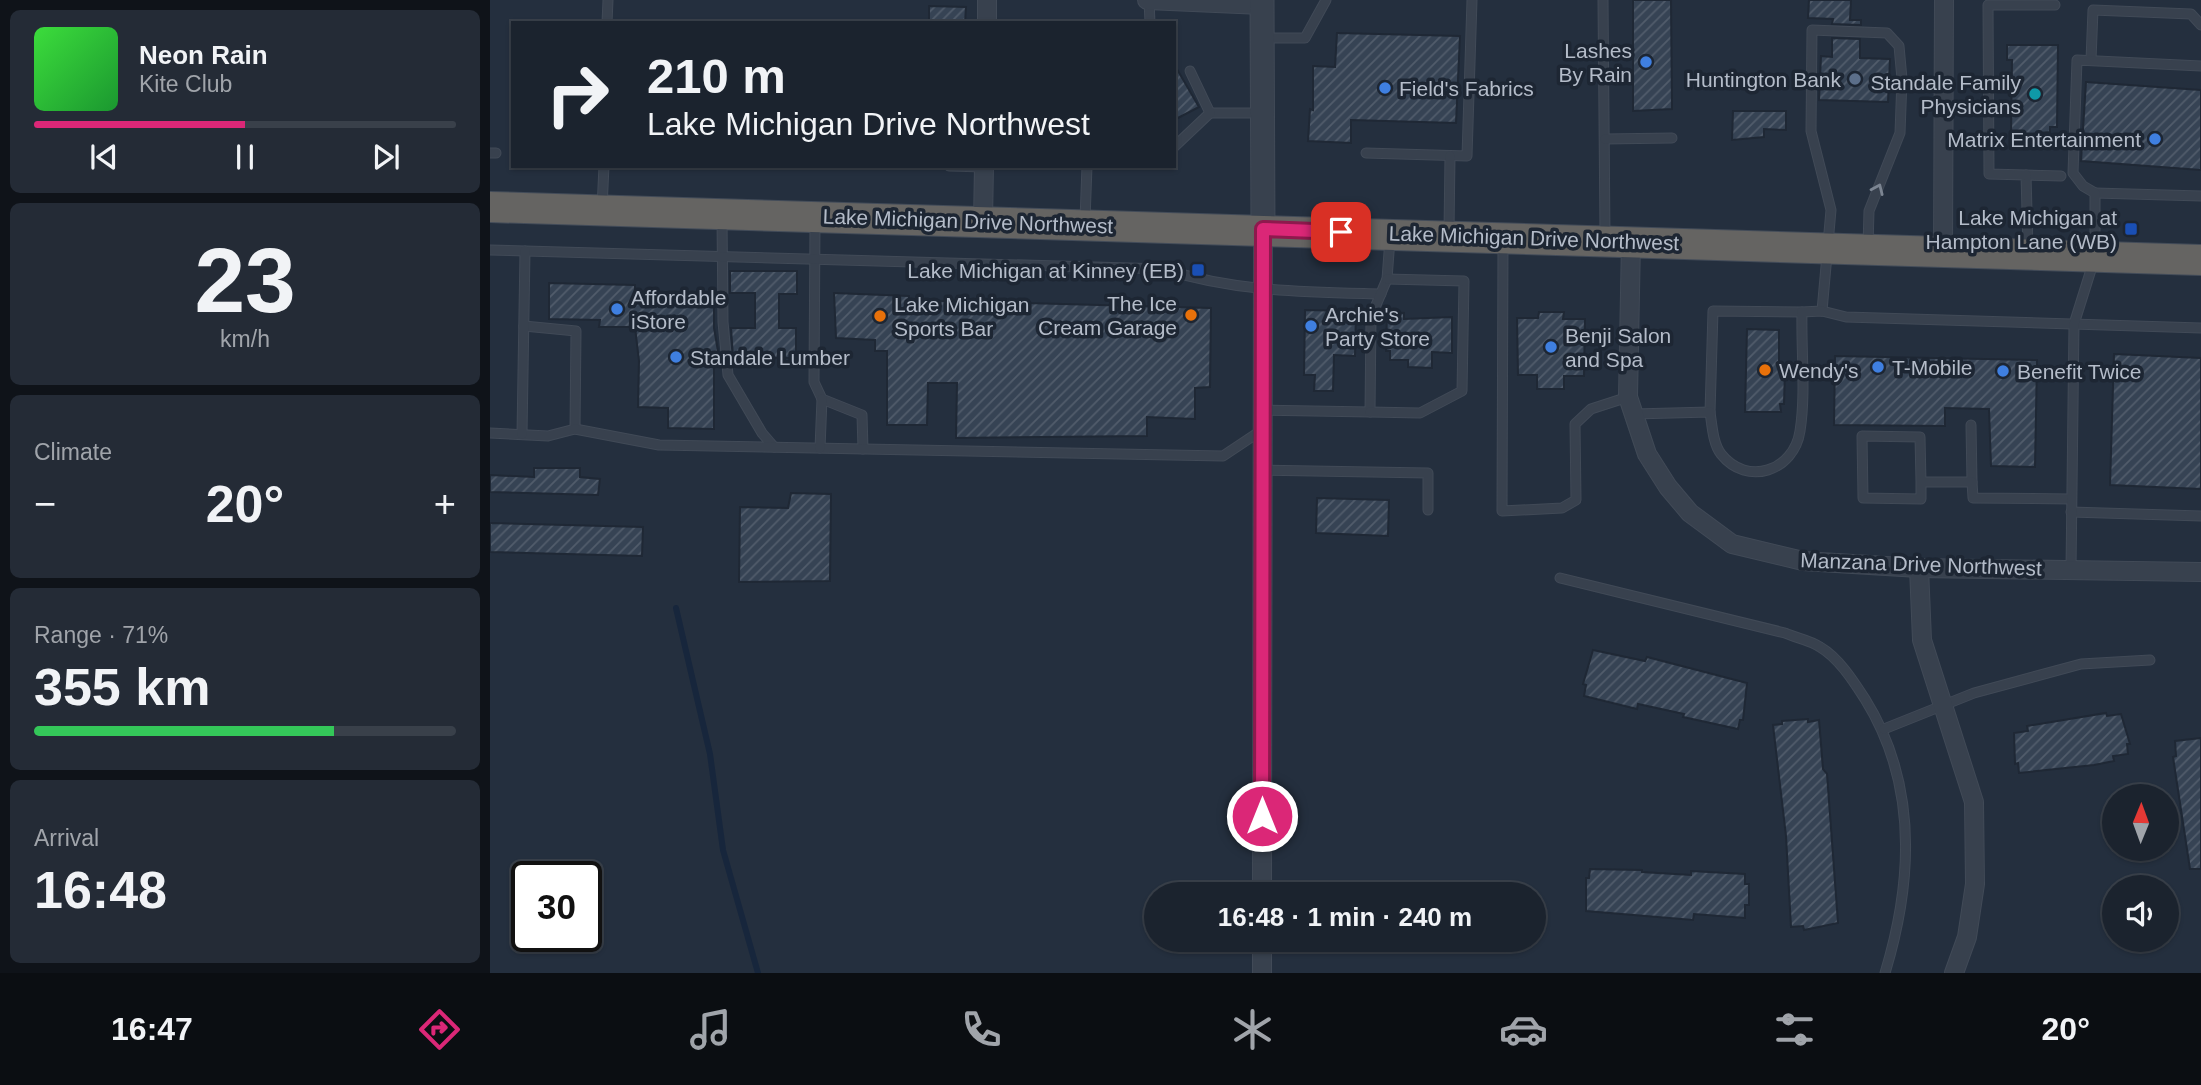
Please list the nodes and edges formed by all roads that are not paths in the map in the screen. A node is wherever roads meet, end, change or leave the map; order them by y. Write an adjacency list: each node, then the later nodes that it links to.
1 (608, 0): 10 (lane)
2 (988, 0): 11 (street)
3 (1149, 0): 8 (street); 12 (lane)
4 (1326, 0): 14 (lane)
5 (1472, 0): 24 (lane)
6 (1603, 0): 21 (lane)
7 (1944, 0): 47 (street)
8 (1262, 2): 14 (street)
9 (2055, 5): 28 (lane)
10 (607, 21)
11 (987, 21)
12 (1150, 21)
13 (2201, 25): 15 (lane)
14 (1263, 38): 19 (street)
15 (2091, 60): 16 (lane); 30 (lane)
16 (2201, 66)
17 (1190, 71): 18 (lane)
18 (1210, 113): 19 (lane); 22 (lane)
19 (1263, 113): 38 (street)
20 (1672, 138): 21 (lane)
21 (1605, 139): 42 (lane)
22 (1176, 145)
23 (1366, 153): 24 (lane)
24 (1450, 156): 40 (lane)
25 (604, 168): 33 (lane)
26 (984, 168): 36 (street)
27 (1087, 168): 37 (lane)
28 (2026, 175): 29 (lane); 48 (lane)
29 (2061, 176)
30 (2095, 193): 31 (lane); 50 (lane)
31 (2201, 196)
32 (490, 207): 33 (highway, Lake Michigan Drive Northwest)
33 (602, 209): 34 (highway, Lake Michigan Drive Northwest)
34 (722, 213): 35 (highway, Lake Michigan Drive Northwest); 49 (lane)
35 (816, 216): 36 (highway, Lake Michigan Drive Northwest); 51 (lane)
36 (983, 221): 37 (highway, Lake Michigan Drive Northwest)
37 (1085, 224): 38 (highway, Lake Michigan Drive Northwest)
38 (1263, 229): 39 (highway, Lake Michigan Drive Northwest); 54 (street)
39 (1390, 233): 40 (highway, Lake Michigan Drive Northwest); 53 (lane)
40 (1449, 235): 41 (highway, Lake Michigan Drive Northwest)
41 (1503, 237): 42 (highway, Lake Michigan Drive Northwest); 62 (lane)
42 (1618, 241): 43 (highway, Lake Michigan Drive Northwest); 62 (street, Manzana Drive Northwest)
43 (1828, 247): 44 (highway, Lake Michigan Drive Northwest); 44 (lane, one-way to 43); 57 (lane)
44 (1868, 248): 47 (highway, Lake Michigan Drive Northwest)
45 (490, 250): 46 (lane)
46 (526, 251): 49 (lane); 59 (lane)
47 (1943, 251): 48 (highway, Lake Michigan Drive Northwest)
48 (2027, 255): 50 (highway, Lake Michigan Drive Northwest)
49 (721, 257): 51 (lane); 71 (lane)
50 (2095, 257): 52 (highway, Lake Michigan Drive Northwest); 58 (lane)
51 (813, 259): 54 (lane); 61 (lane)
52 (2201, 260)
53 (1387, 279): 55 (lane); 64 (lane)
54 (1263, 291): 55 (lane); 63 (street)
55 (1381, 294): 64 (lane)
56 (1802, 312): 57 (lane); 65 (lane); 65 (lane)
57 (1822, 312): 58 (lane)
58 (2074, 324): 60 (lane); 77 (lane)
59 (524, 326): 67 (lane); 70 (lane)
60 (2201, 328)
61 (822, 399): 72 (lane); 73 (lane)
62 (1631, 406): 65 (lane); 81 (street, Manzana Drive Northwest)
63 (1263, 410): 64 (lane); 68 (street)
64 (1370, 412)
65 (1710, 412)
66 (1971, 425): 76 (lane)
67 (575, 429): 70 (lane); 71 (lane)
68 (1263, 430): 73 (lane); 74 (street)
69 (490, 433): 70 (lane)
70 (522, 434)
71 (774, 447): 72 (lane)
72 (820, 449): 73 (lane)
73 (863, 449)
74 (1263, 470): 78 (lane); 88 (street)
75 (1921, 482): 75 (lane); 76 (lane)
76 (1972, 482): 77 (lane)
77 (2071, 499): 79 (lane)
78 (1428, 510)
79 (2071, 512): 80 (lane); 82 (lane)
80 (2201, 516)
81 (1919, 568): 82 (street, Manzana Drive Northwest); 86 (street)
82 (2071, 570): 83 (street, Manzana Drive Northwest)
83 (2201, 572)
84 (1560, 578): 87 (lane)
85 (2150, 660): 86 (lane)
86 (1943, 705): 87 (lane); 92 (street)
87 (1884, 729): 91 (lane)
88 (1262, 882)
89 (1262, 952): 90 (street)
90 (1262, 973)
91 (1885, 973)
92 (1954, 973)

